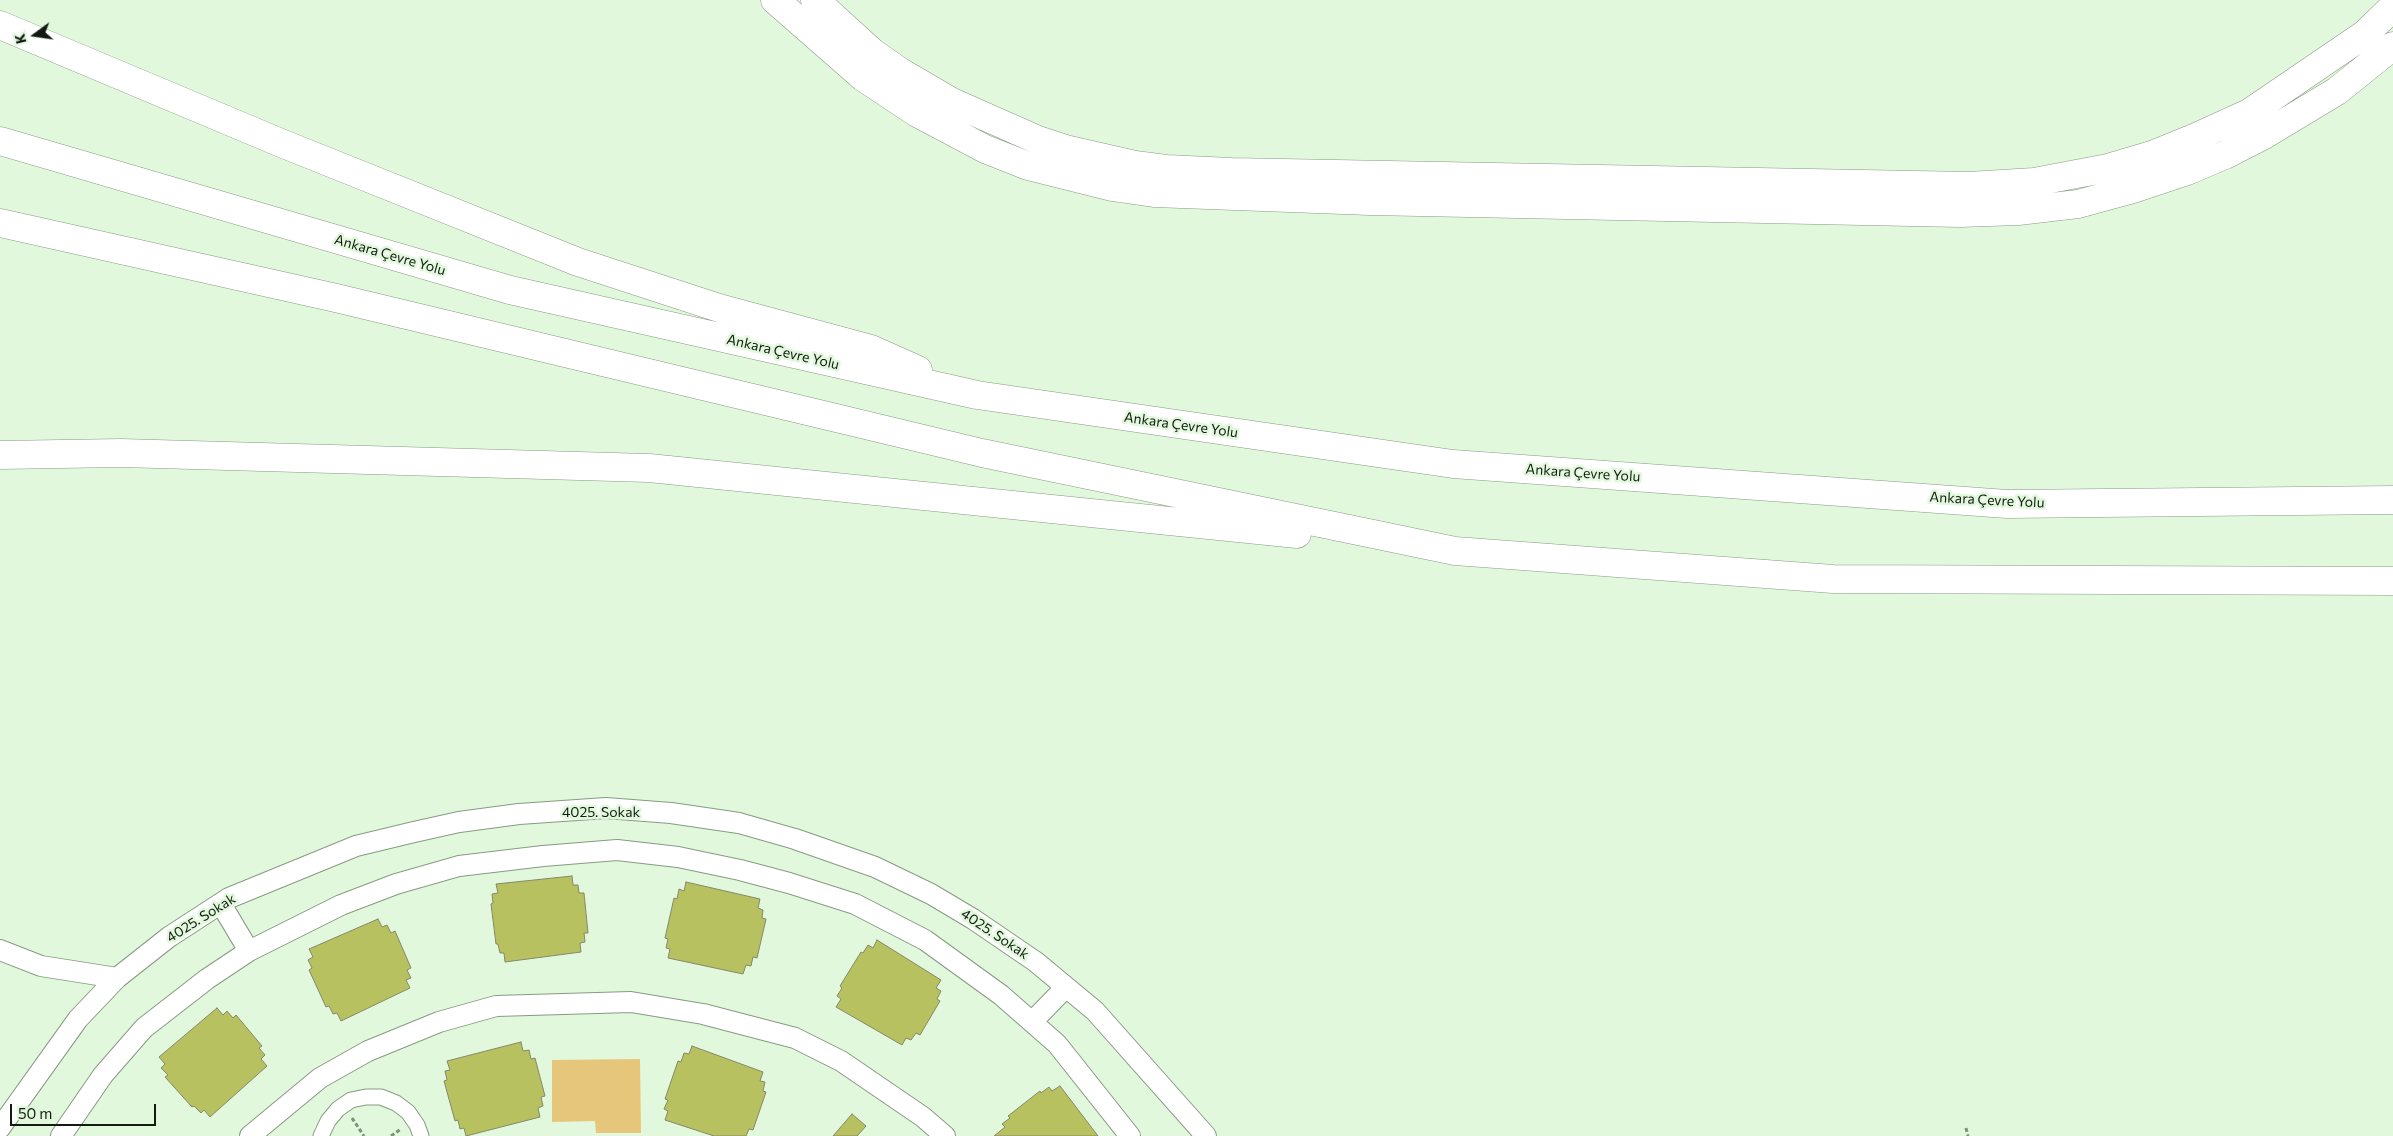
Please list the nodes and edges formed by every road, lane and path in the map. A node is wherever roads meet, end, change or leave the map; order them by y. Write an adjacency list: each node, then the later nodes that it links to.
1 (775, 0): 5 (main road)
2 (815, 0): 3 (main road)
3 (2393, 7)
4 (0, 25): 8 (main road)
5 (2393, 46)
6 (0, 141): 8 (main road, Ankara Çevre Yolu)
7 (0, 223): 11 (main road)
8 (977, 395): 10 (main road, Ankara Çevre Yolu)
9 (0, 455): 11 (main road)
10 (2393, 500)
11 (1455, 551): 12 (main road)
12 (2393, 581)
13 (220, 904): 15 (street); 16 (street, 4025. Sokak); 17 (street, 4025. Sokak)
14 (0, 950): 16 (street)
15 (249, 951): 18 (street); 21 (street)
16 (117, 978): 19 (street, 4025. Sokak)
17 (1066, 987): 18 (street); 27 (street, 4025. Sokak)
18 (1032, 1022): 26 (street)
19 (0, 1128)
20 (1966, 1128): 28 (path)
21 (61, 1136)
22 (250, 1136): 25 (street)
23 (321, 1136): 24 (street)
24 (421, 1136)
25 (945, 1136)
26 (1130, 1136)
27 (1206, 1136)
28 (1968, 1136)

